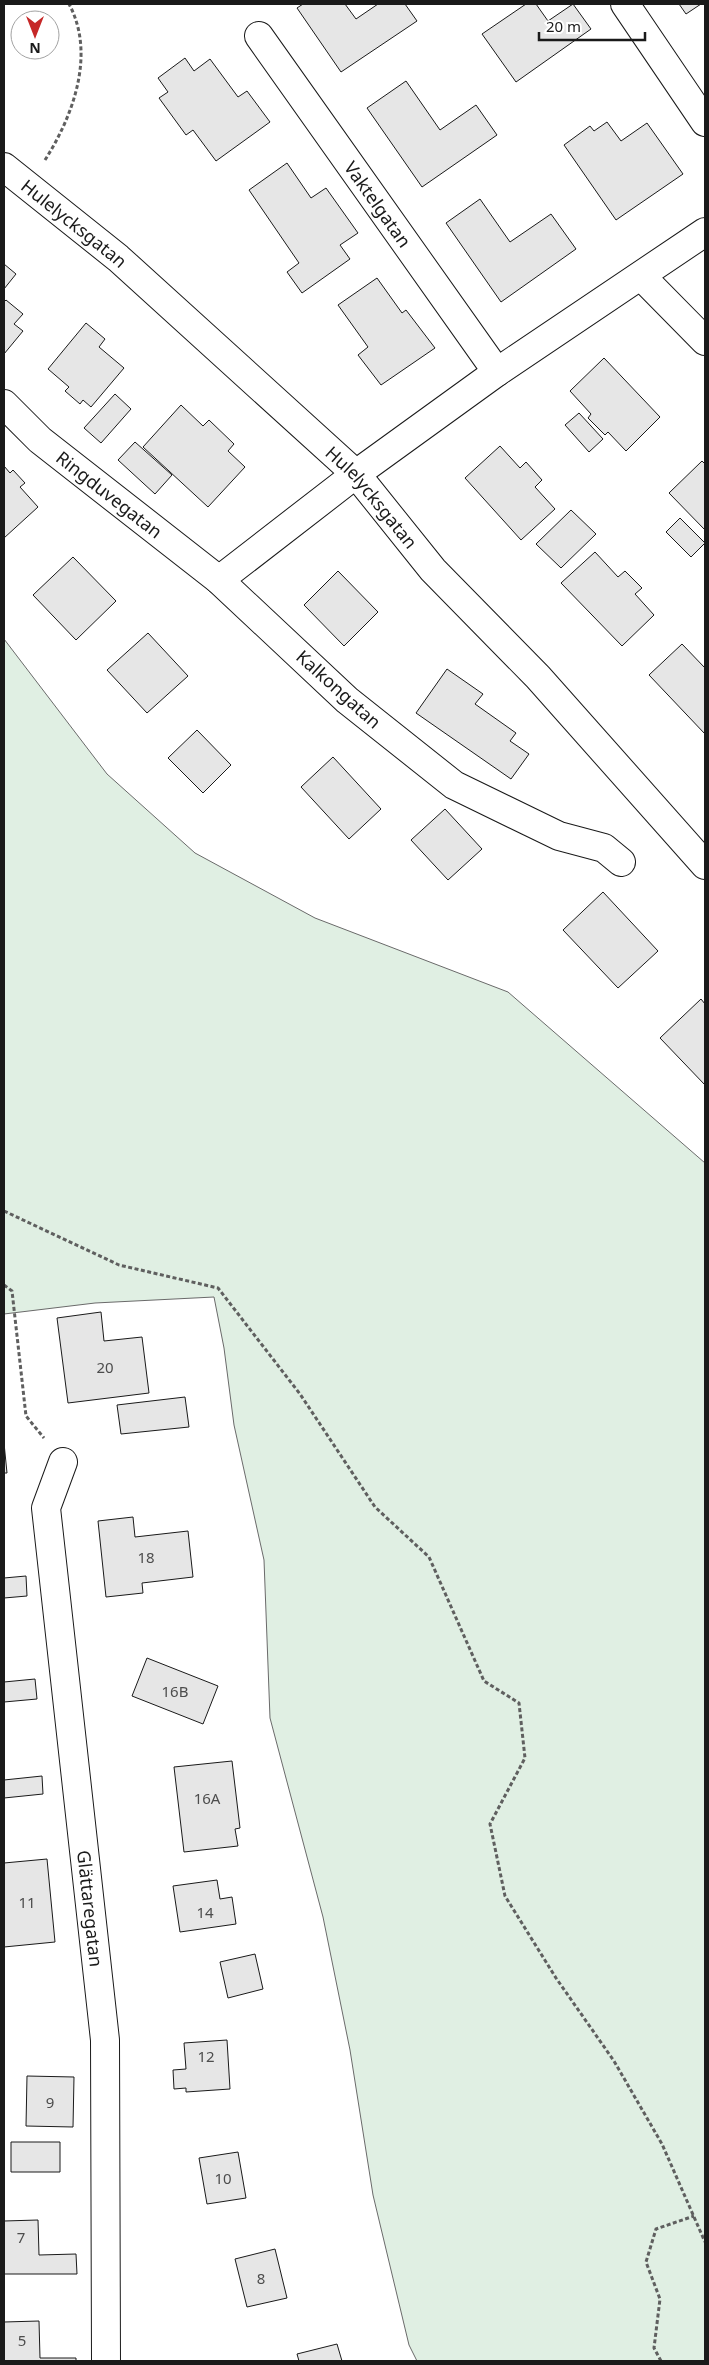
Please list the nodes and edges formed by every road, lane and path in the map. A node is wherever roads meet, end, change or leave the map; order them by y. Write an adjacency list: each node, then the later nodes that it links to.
1 (69, 4): 6 (path)
2 (625, 4): 4 (street)
3 (259, 36): 10 (street, Vaktelgatan)
4 (705, 122)
5 (4, 166): 6 (street, Hulelycksgatan)
6 (28, 186): 12 (street, Hulelycksgatan)
7 (705, 232): 8 (street)
8 (642, 276): 9 (street); 10 (street)
9 (705, 341)
10 (497, 372): 12 (street)
11 (4, 404): 13 (street, Ringduvegatan)
12 (356, 474): 13 (street); 15 (street, Hulelycksgatan)
13 (219, 580): 14 (street, Kalkongatan)
14 (621, 862)
15 (705, 865)
16 (4, 1210): 19 (path)
17 (4, 1285): 18 (path)
18 (63, 1462): 21 (street, Glättaregatan)
19 (694, 2216): 20 (path); 22 (path)
20 (705, 2242)
21 (106, 2361)
22 (660, 2361)

